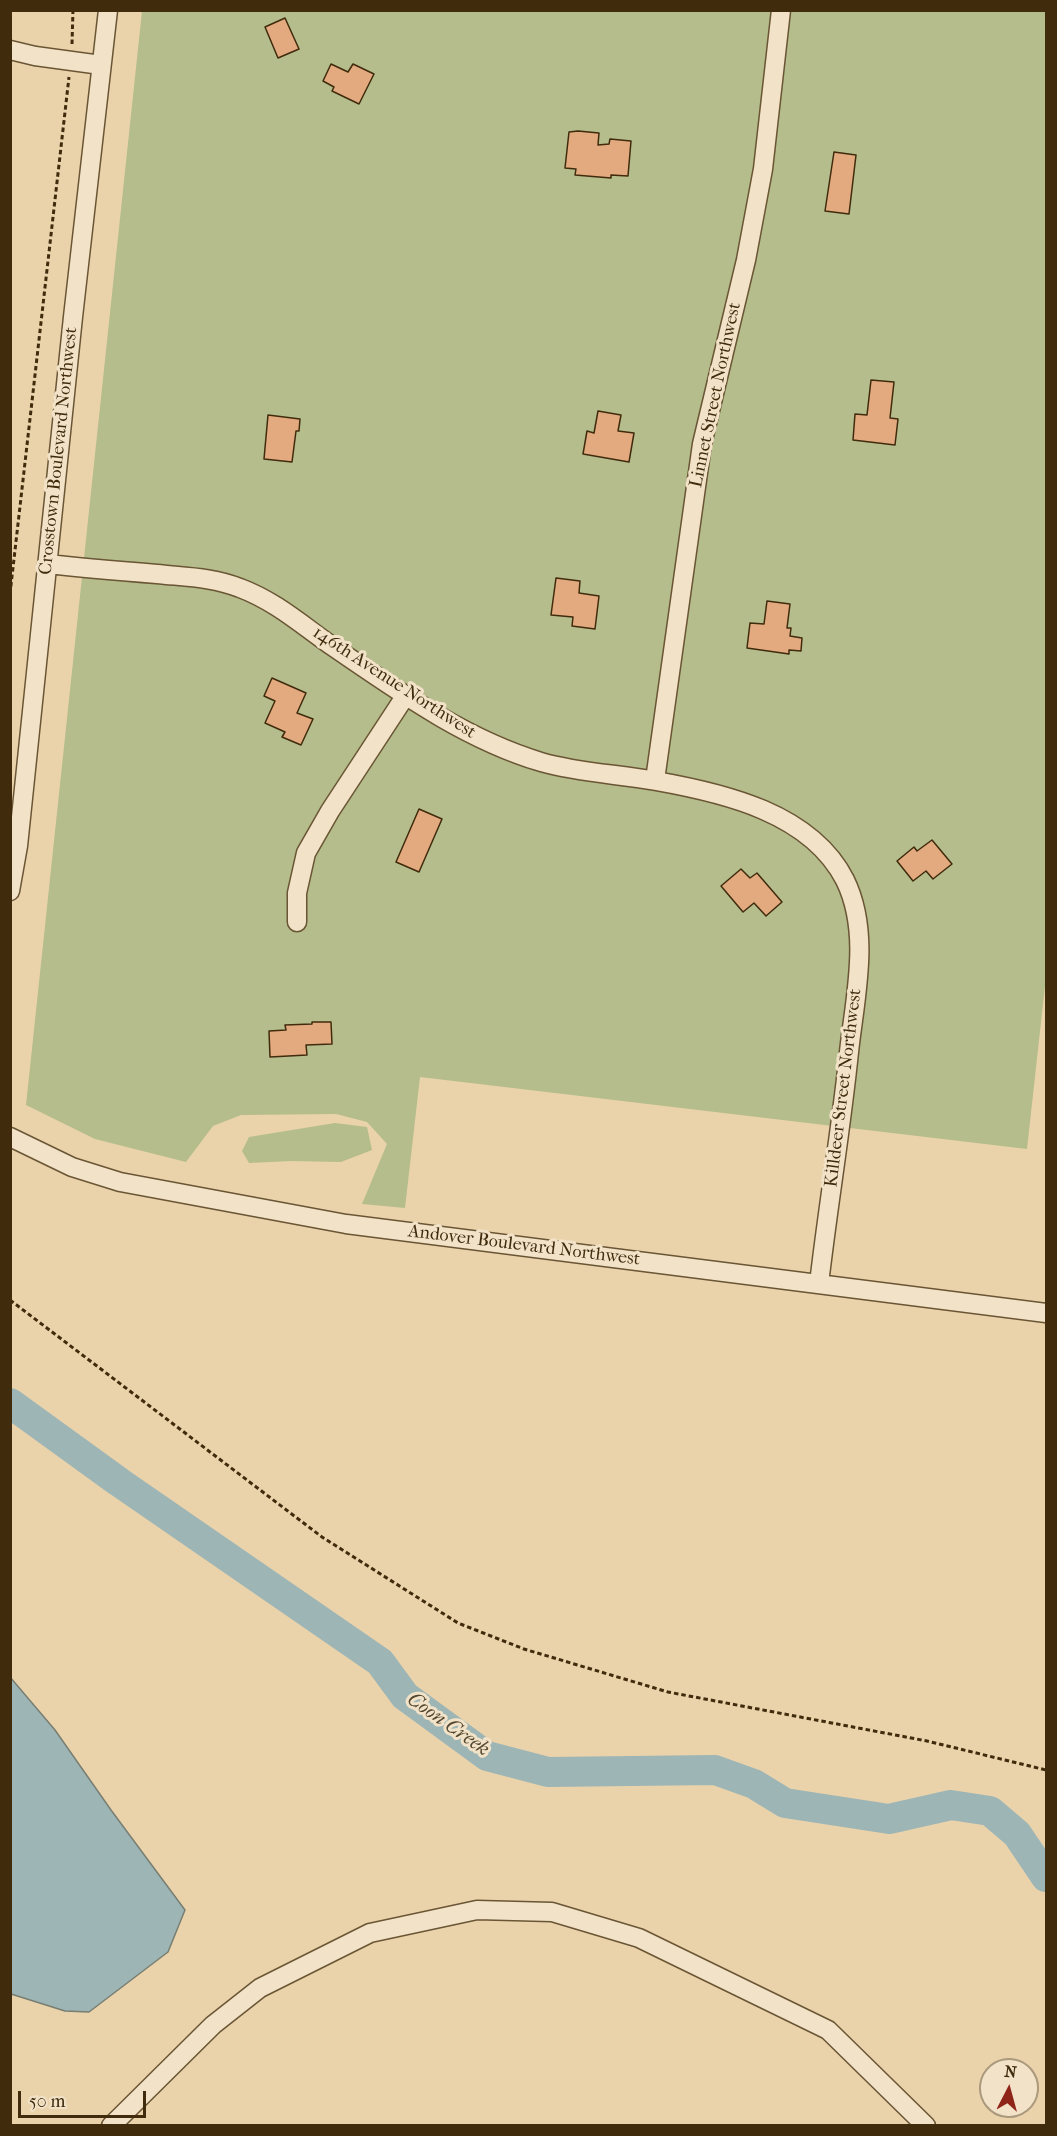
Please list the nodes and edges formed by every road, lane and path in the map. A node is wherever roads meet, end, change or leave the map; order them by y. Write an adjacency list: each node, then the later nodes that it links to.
1 (73, 10): 4 (path)
2 (108, 10): 6 (street, Crosstown Boulevard Northwest)
3 (781, 10): 11 (street, Linnet Street Northwest)
4 (71, 47)
5 (10, 50): 6 (street)
6 (102, 65): 8 (street, Crosstown Boulevard Northwest)
7 (69, 78): 9 (path)
8 (47, 564): 10 (street, 146th Avenue Northwest); 12 (street, Crosstown Boulevard Northwest)
9 (10, 594)
10 (406, 695): 11 (street, 146th Avenue Northwest); 14 (street)
11 (654, 780): 13 (street, 146th Avenue Northwest)
12 (10, 891)
13 (850, 893): 16 (street, Killdeer Street Northwest)
14 (297, 922)
15 (10, 1137): 16 (street, Andover Boulevard Northwest)
16 (819, 1284): 18 (street, Andover Boulevard Northwest)
17 (10, 1300): 19 (path)
18 (1047, 1313)
19 (1047, 1770)
20 (111, 2126): 21 (street)
21 (926, 2126)

